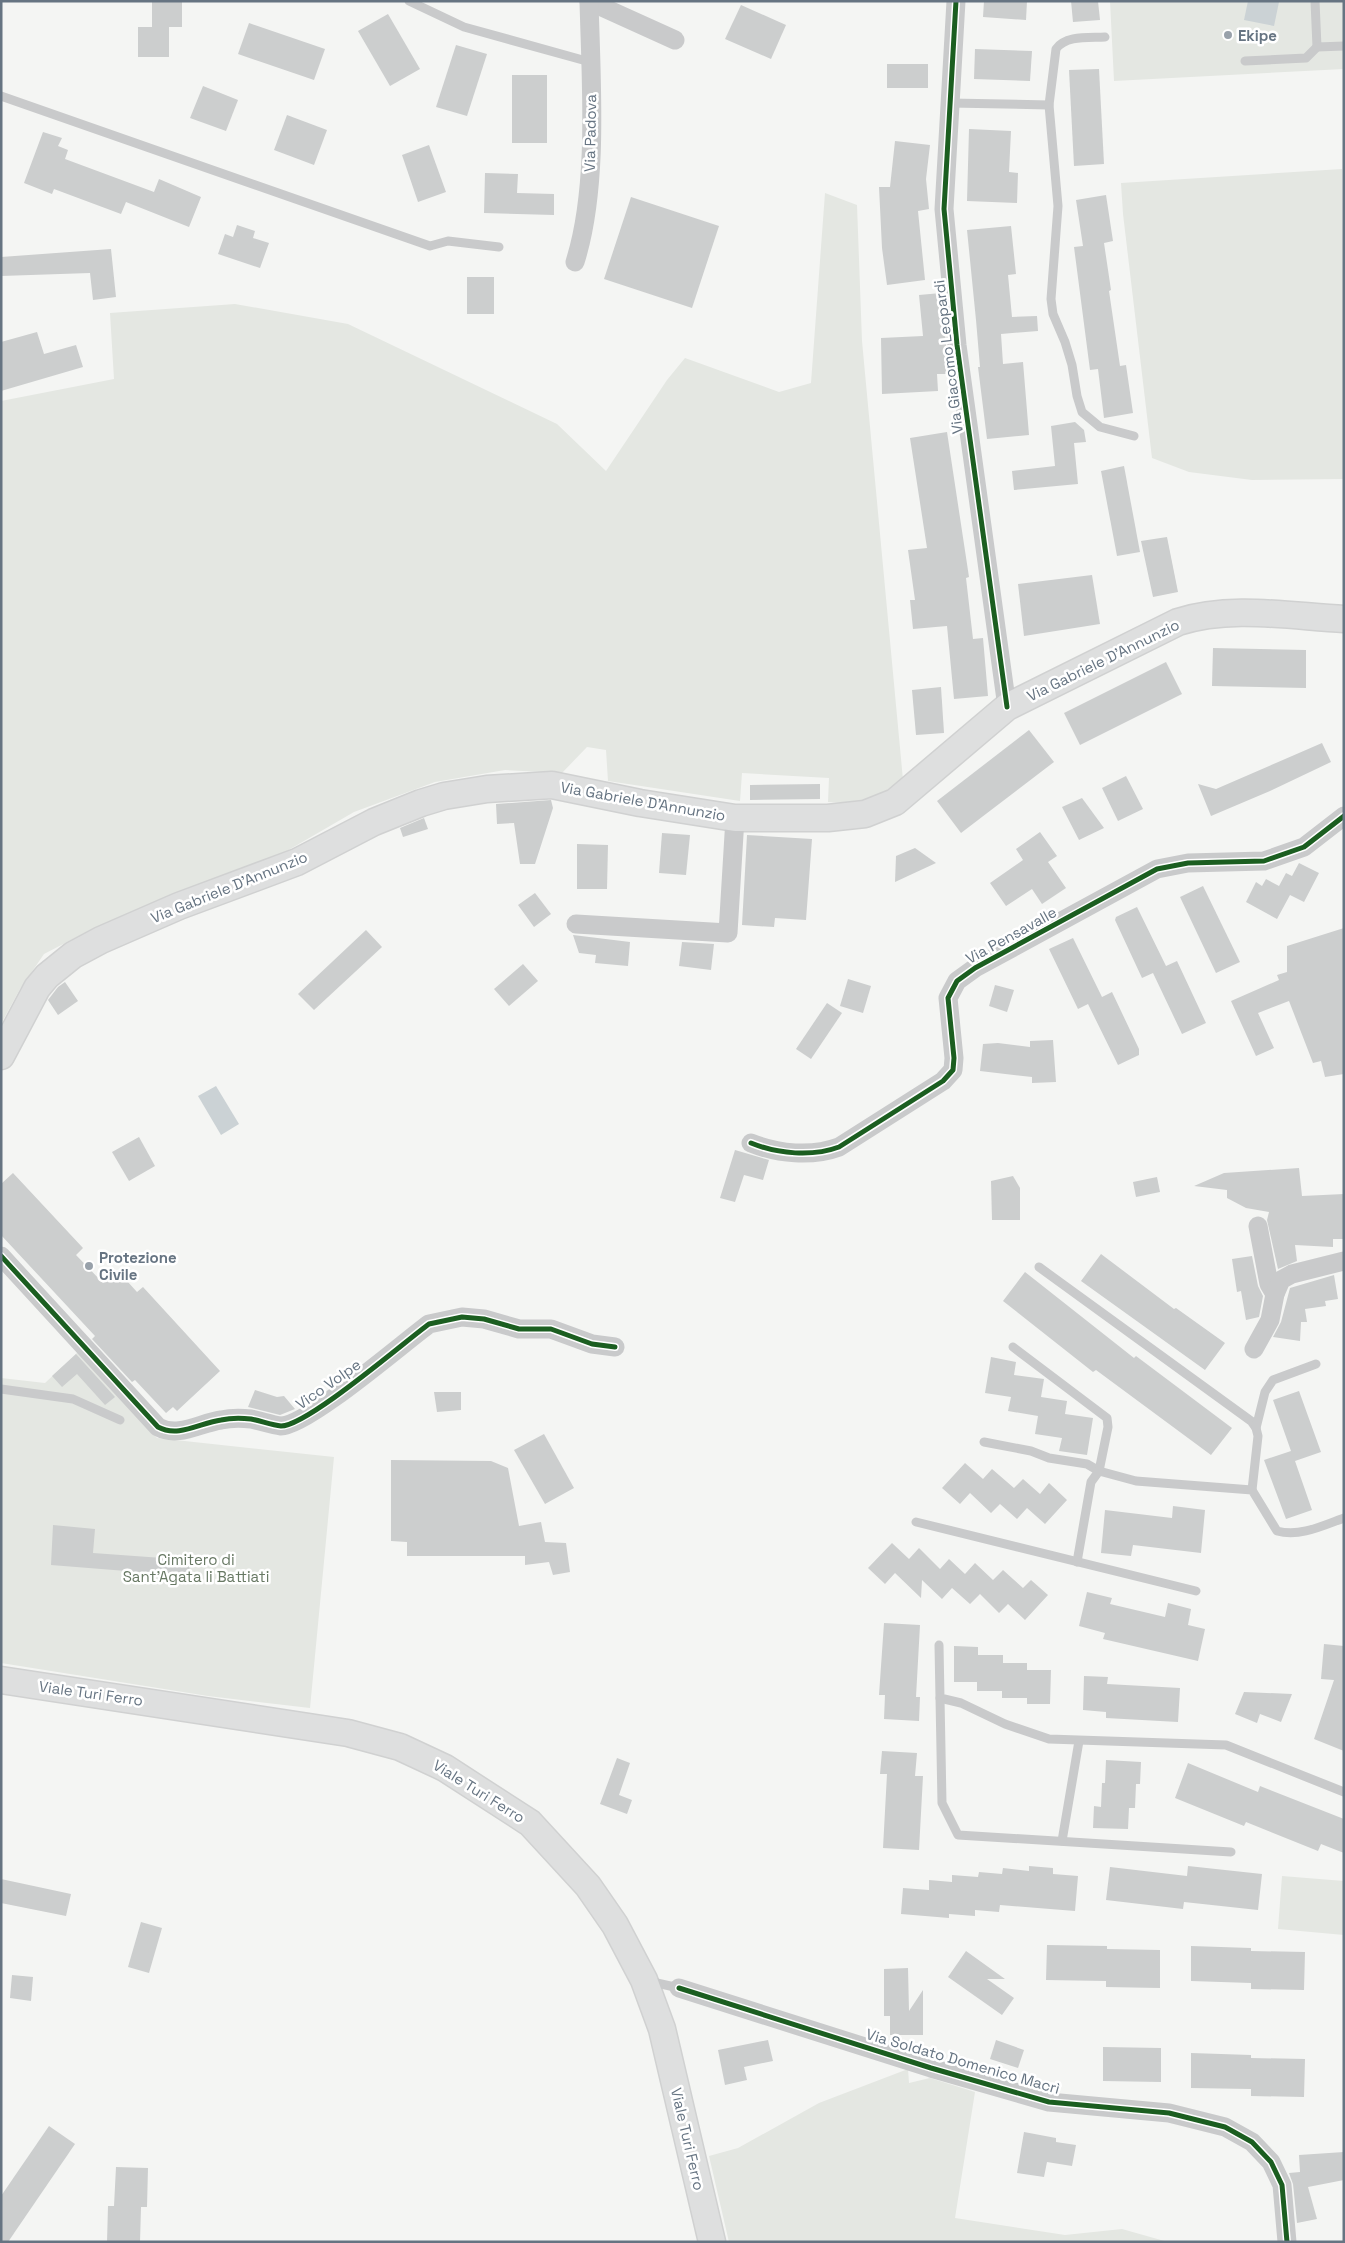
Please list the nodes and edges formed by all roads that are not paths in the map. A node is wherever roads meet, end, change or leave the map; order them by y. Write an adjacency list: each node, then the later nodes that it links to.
1 (409, 1): 10 (lane)
2 (589, 1): 6 (street); 10 (street, Via Padova)
3 (956, 1): 12 (street, Via Giacomo Leopardi)
4 (1315, 1): 8 (lane)
5 (1105, 37): 13 (lane)
6 (675, 40)
7 (1344, 46): 8 (lane)
8 (1317, 47): 9 (lane)
9 (1245, 61)
10 (590, 62): 15 (street, Via Padova)
11 (1, 96): 14 (lane)
12 (950, 103): 13 (lane); 18 (street, Via Giacomo Leopardi)
13 (1049, 105): 16 (lane)
14 (498, 247)
15 (574, 262)
16 (1134, 436)
17 (1344, 619): 18 (main road, Via Gabriele D'Annunzio)
18 (1007, 707): 20 (main road, Via Gabriele D'Annunzio)
19 (1344, 816): 23 (street, Via Pensavalle)
20 (735, 818): 21 (street); 22 (main road, Via Gabriele D'Annunzio)
21 (576, 924)
22 (1, 1056)
23 (751, 1143)
24 (1258, 1226): 28 (street)
25 (1, 1256): 29 (street, Vico Volpe)
26 (1344, 1261): 28 (street)
27 (1039, 1267): 35 (lane)
28 (1274, 1294): 31 (street)
29 (615, 1347)
30 (1013, 1348): 37 (lane)
31 (1254, 1349)
32 (1316, 1364): 35 (lane)
33 (1, 1389): 34 (lane)
34 (120, 1420)
35 (1256, 1428): 38 (lane)
36 (984, 1442): 37 (lane)
37 (1099, 1471): 38 (lane); 41 (lane)
38 (1252, 1490): 39 (lane)
39 (1344, 1518)
40 (916, 1522): 41 (lane)
41 (1077, 1562): 42 (lane)
42 (1196, 1591)
43 (939, 1645): 45 (lane)
44 (1, 1680): 50 (main road, Viale Turi Ferro)
45 (940, 1698): 46 (lane); 48 (lane)
46 (1079, 1741): 47 (lane); 48 (lane)
47 (1344, 1792)
48 (1062, 1840): 49 (lane)
49 (1231, 1852)
50 (644, 1980): 51 (lane); 52 (main road, Viale Turi Ferro)
51 (679, 1988): 53 (street, Via Soldato Domenico Macrì)
52 (712, 2242)
53 (1287, 2242)

